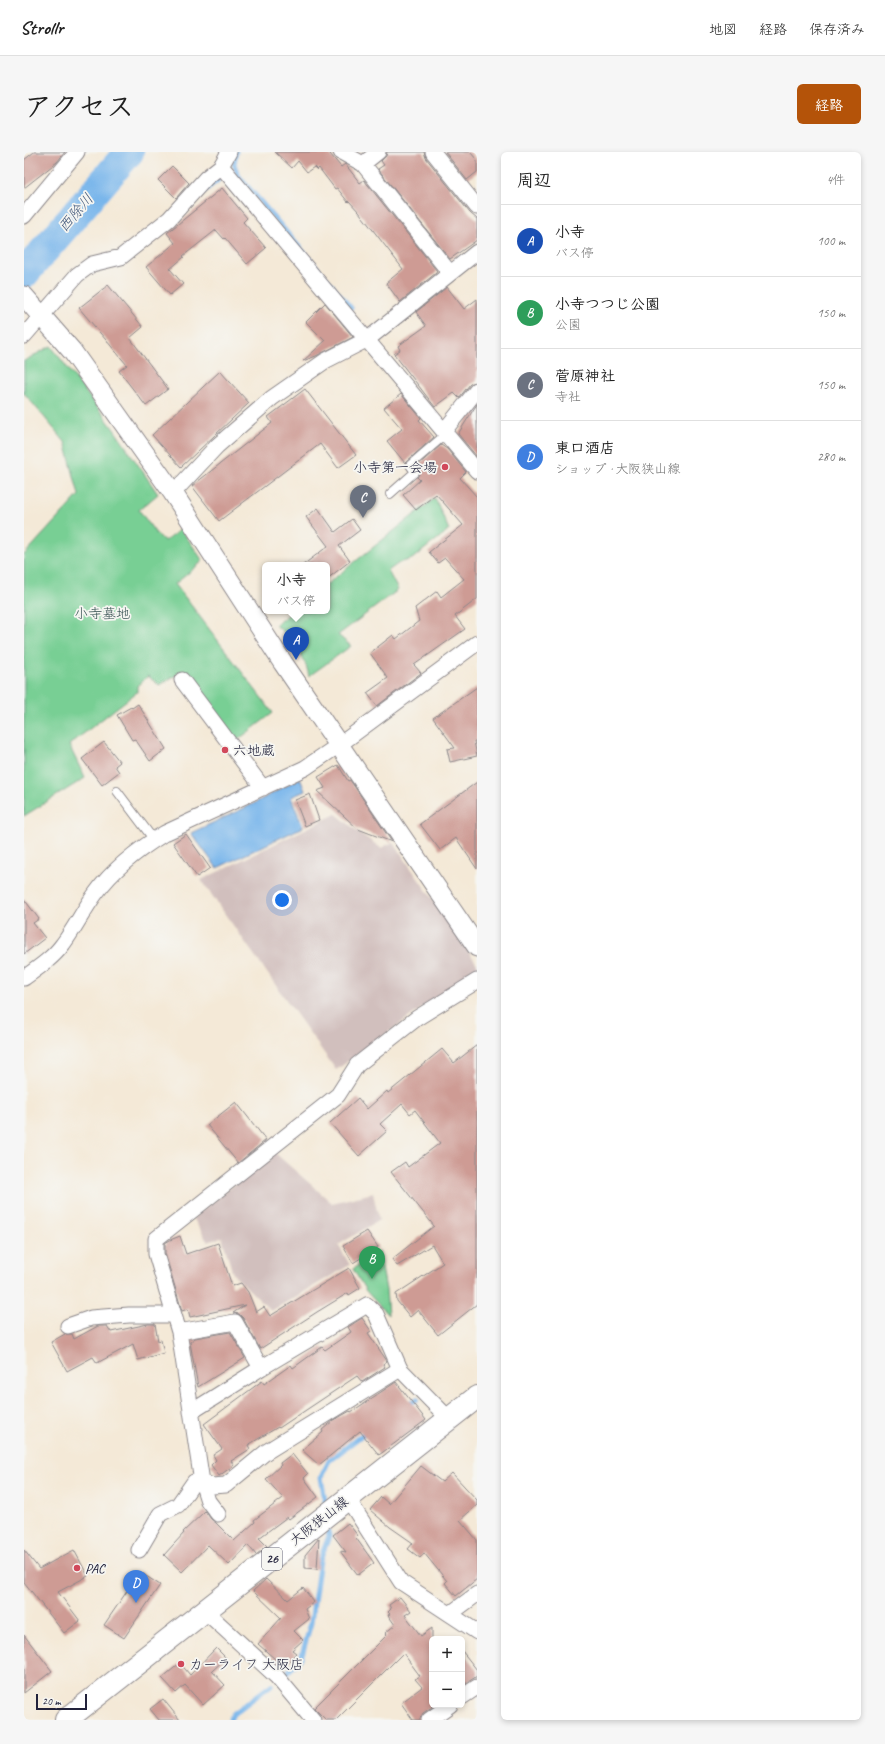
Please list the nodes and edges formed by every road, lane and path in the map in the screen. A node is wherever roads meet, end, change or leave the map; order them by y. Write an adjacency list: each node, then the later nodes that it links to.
1 (77, 152): 9 (street)
2 (229, 152): 7 (street)
3 (341, 152): 6 (street)
4 (378, 152): 6 (street)
5 (433, 152): 8 (street)
6 (363, 164): 11 (street)
7 (221, 166): 12 (street); 14 (street)
8 (477, 207)
9 (24, 216)
10 (477, 252): 11 (street)
11 (450, 274): 14 (street)
12 (32, 305): 13 (street); 18 (street)
13 (24, 336)
14 (368, 339): 16 (street); 18 (street)
15 (477, 390): 16 (street)
16 (445, 432): 17 (street); 19 (lane)
17 (477, 471)
18 (173, 493): 22 (street)
19 (390, 494)
20 (477, 644): 22 (street)
21 (182, 680): 23 (street)
22 (339, 745): 23 (street); 26 (street)
23 (263, 788): 25 (street)
24 (117, 791): 25 (lane)
25 (154, 840): 27 (street)
26 (477, 947)
27 (24, 978)
28 (477, 981): 29 (street)
29 (174, 1315): 30 (street); 31 (street)
30 (68, 1326)
31 (179, 1332): 32 (street); 35 (street)
32 (261, 1368): 33 (street); 35 (street)
33 (400, 1369): 36 (street); 37 (street)
34 (476, 1400): 36 (main road, 大阪狭山線 / 26)
35 (191, 1412): 37 (street)
36 (448, 1419): 38 (main road, 大阪狭山線 / 26)
37 (202, 1482): 39 (street); 40 (street)
38 (348, 1499): 42 (main road, 大阪狭山線 / 26); 43 (street)
39 (218, 1514)
40 (139, 1550)
41 (477, 1594): 43 (street)
42 (205, 1611): 48 (main road, 大阪狭山線 / 26); 49 (street)
43 (450, 1614): 44 (street)
44 (477, 1632)
45 (477, 1687): 46 (street)
46 (465, 1695)
47 (446, 1708): 50 (street)
48 (66, 1720)
49 (313, 1720)
50 (429, 1720)

